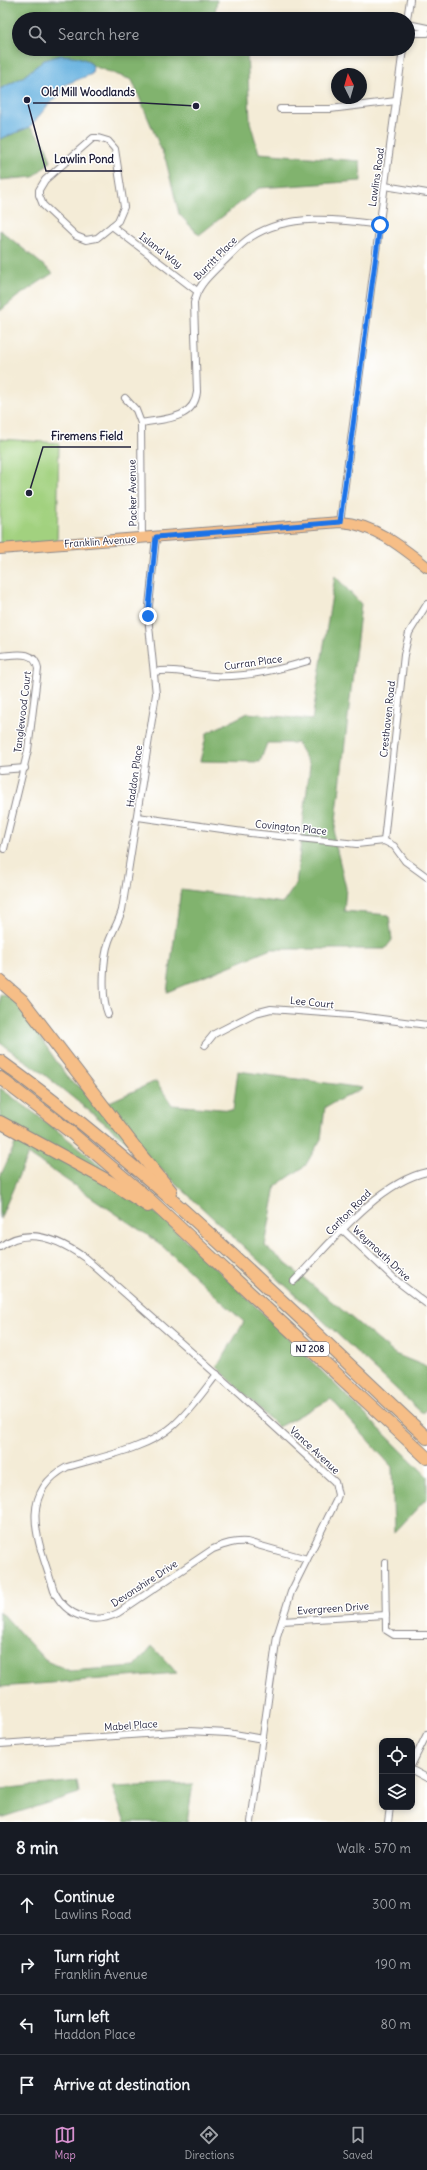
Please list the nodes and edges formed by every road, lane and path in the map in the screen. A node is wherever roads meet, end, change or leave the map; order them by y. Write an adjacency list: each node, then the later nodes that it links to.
1 (410, 0): 2 (street)
2 (408, 12)
3 (415, 25): 4 (street)
4 (427, 28)
5 (415, 33): 6 (street)
6 (427, 33)
7 (402, 56): 8 (street, Lawlins Road)
8 (396, 101): 9 (street); 10 (street, Lawlins Road)
9 (280, 109)
10 (385, 186): 11 (street); 12 (street, Lawlins Road)
11 (427, 193)
12 (380, 225): 14 (street, Burritt Place); 17 (street, Lawlins Road)
13 (112, 226): 13 (street); 14 (street, Island Way)
14 (197, 291): 16 (street, Burritt Place)
15 (125, 398): 16 (street, Packer Avenue)
16 (141, 423): 19 (street, Packer Avenue)
17 (340, 522): 18 (main road, Franklin Avenue); 21 (main road, Franklin Avenue)
18 (156, 537): 19 (main road, Franklin Avenue); 25 (street, Haddon Place)
19 (142, 538): 20 (main road, Franklin Avenue)
20 (0, 549)
21 (427, 567)
22 (427, 604): 29 (street, Cresthaven Road)
23 (0, 656): 26 (street, Tanglewood Court)
24 (308, 661): 25 (street, Curran Place)
25 (154, 672): 28 (street, Haddon Place)
26 (25, 768): 27 (street); 30 (street, Tanglewood Court)
27 (0, 770)
28 (138, 817): 29 (street, Covington Place); 33 (street, Haddon Place)
29 (384, 841): 31 (street)
30 (4, 849)
31 (427, 877)
32 (0, 981): 40 (highway)
33 (108, 1014)
34 (427, 1025): 35 (street, Lee Court)
35 (205, 1045)
36 (0, 1062): 40 (highway, NJ 208)
37 (0, 1078): 42 (highway, NJ 208)
38 (0, 1122): 42 (highway)
39 (427, 1172): 41 (street, Carlton Road)
40 (197, 1223): 47 (highway, NJ 208)
41 (344, 1231): 44 (street, Carlton Road); 45 (street, Weymouth Drive)
42 (193, 1239): 48 (highway, NJ 208)
43 (0, 1247): 46 (street, Vance Avenue)
44 (294, 1281)
45 (427, 1304)
46 (217, 1374): 49 (street, Vance Avenue); 49 (street, Devonshire Drive)
47 (427, 1438)
48 (427, 1458)
49 (307, 1559): 52 (street, Vance Avenue)
50 (385, 1562): 51 (street)
51 (386, 1615): 52 (street, Evergreen Drive); 53 (street)
52 (282, 1621): 55 (street, Vance Avenue)
53 (427, 1635)
54 (427, 1734): 57 (street)
55 (262, 1739): 56 (street, Mabel Place); 61 (street, Vance Avenue)
56 (0, 1744)
57 (415, 1758)
58 (415, 1772): 59 (street)
59 (427, 1778)
60 (390, 1810): 62 (street)
61 (251, 1822)
62 (388, 1822)

